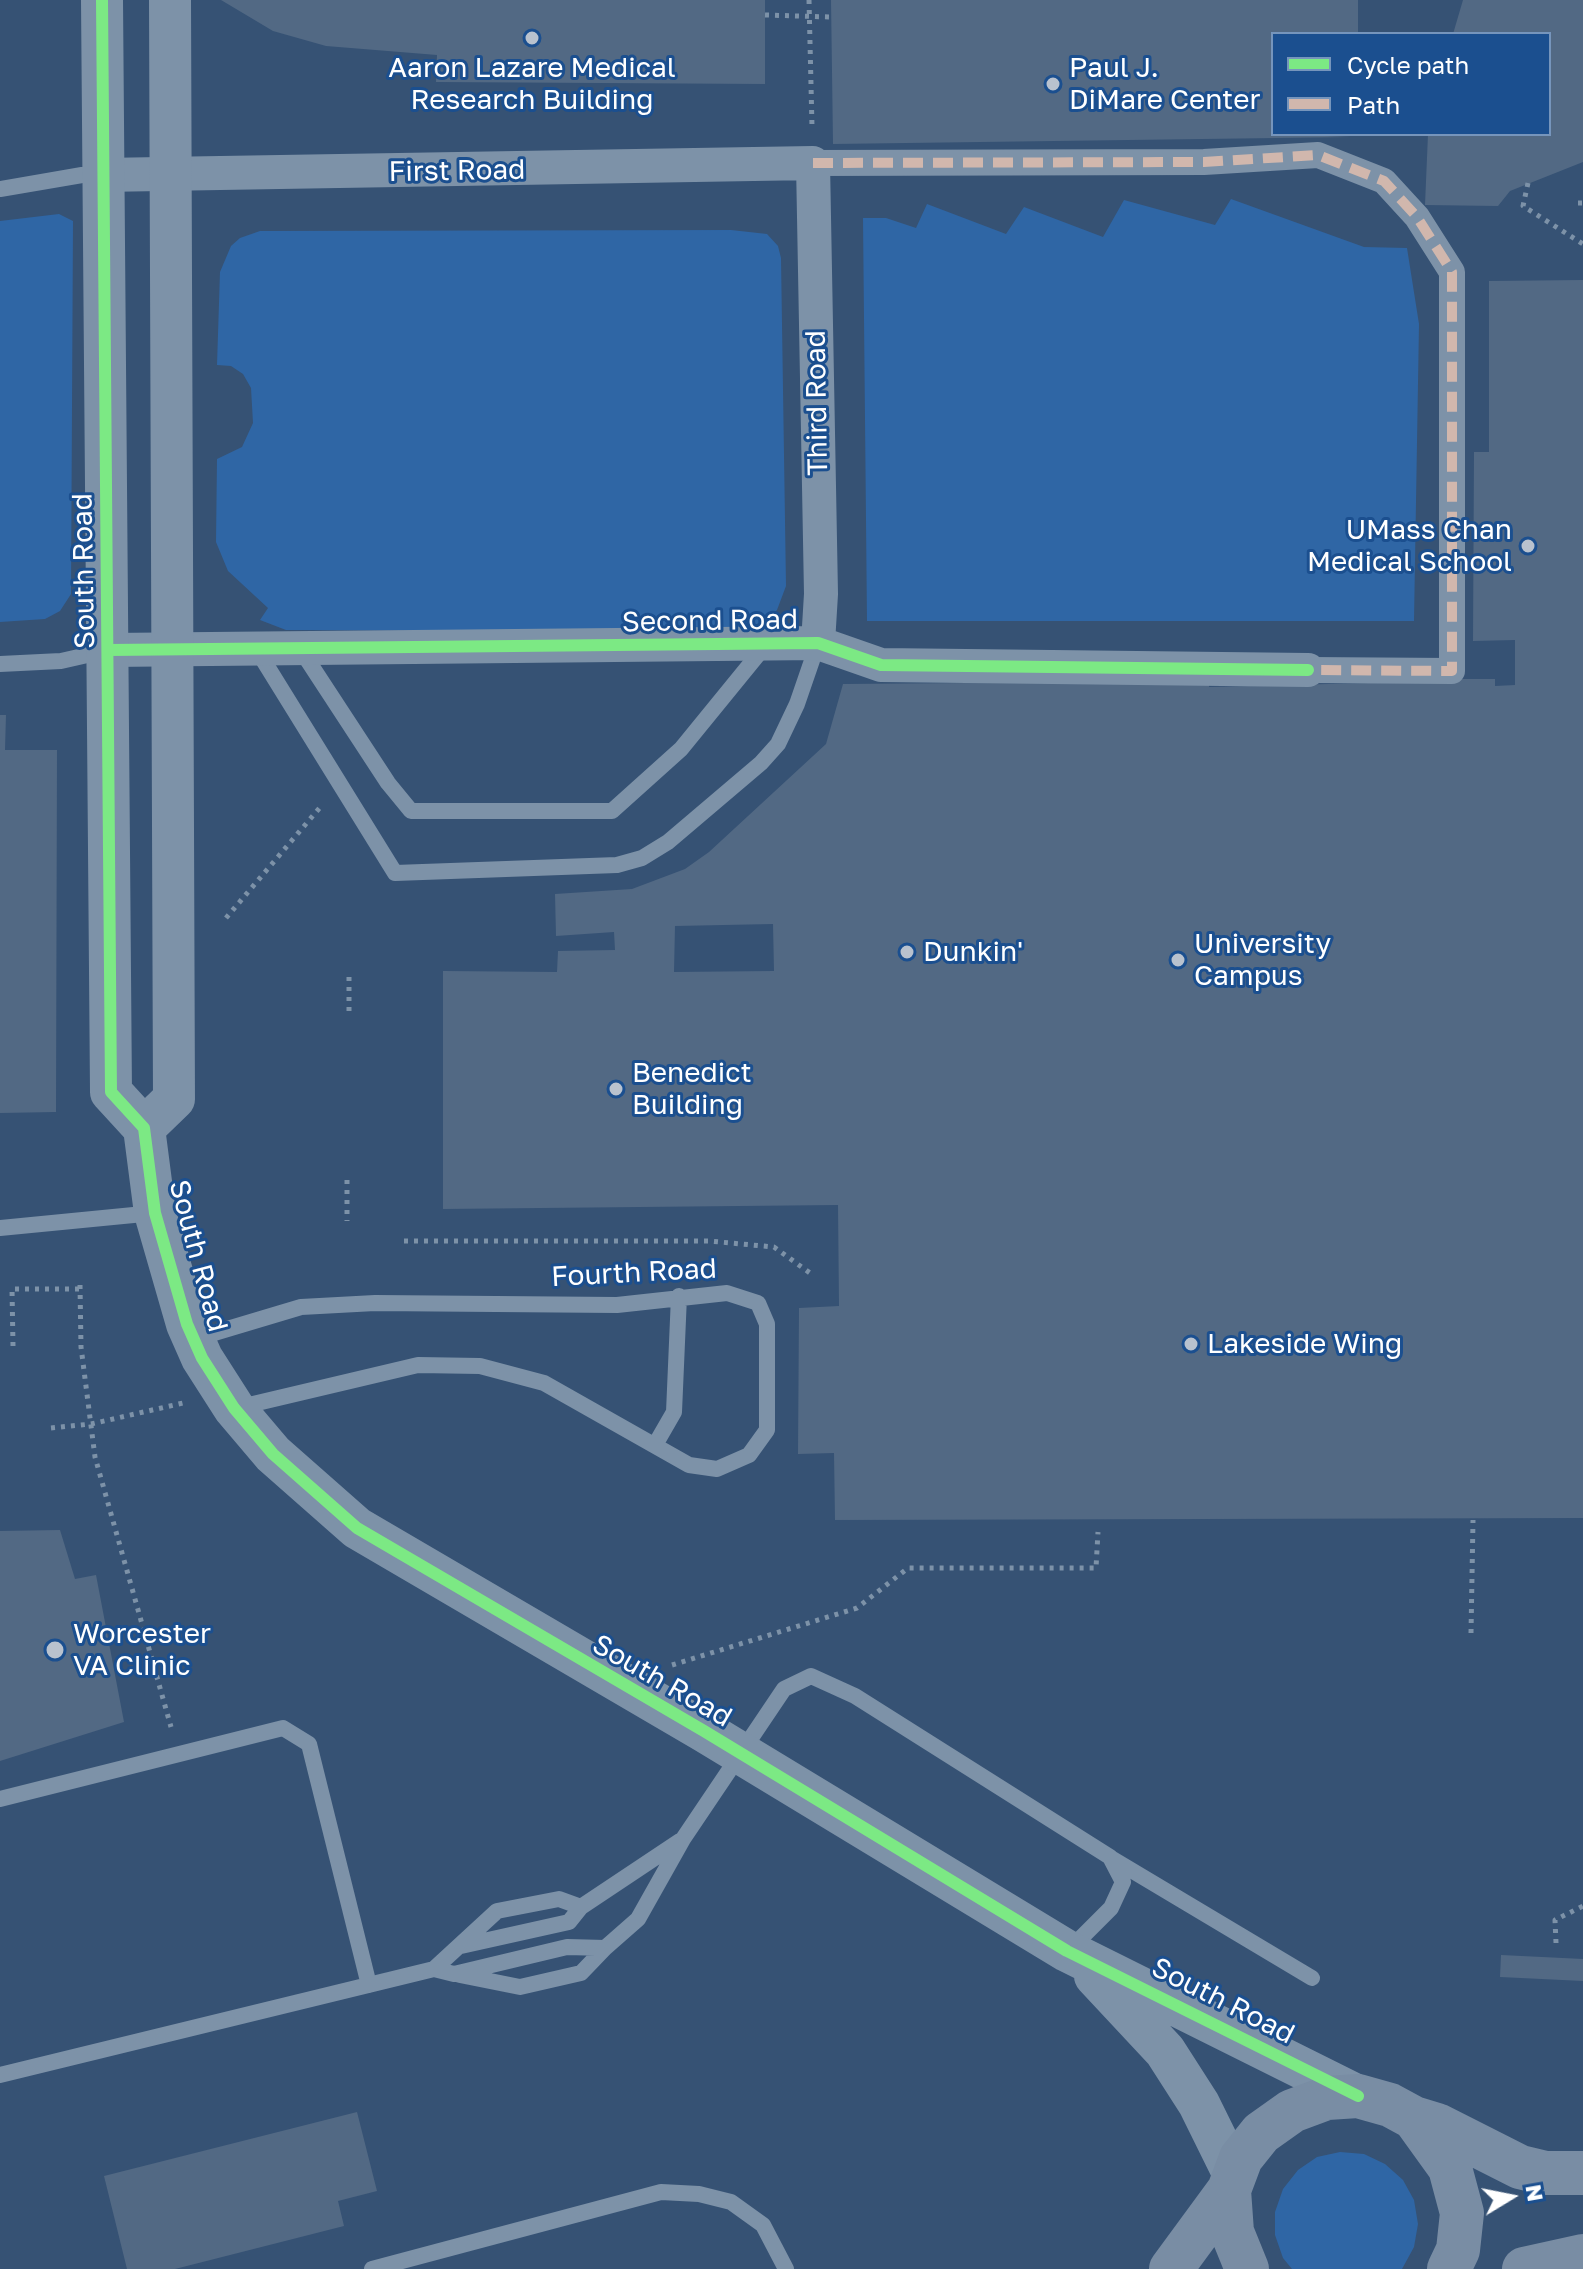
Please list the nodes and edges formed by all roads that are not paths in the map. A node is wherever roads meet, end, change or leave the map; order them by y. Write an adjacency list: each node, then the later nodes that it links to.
1 (102, 0): 5 (street, South Road)
2 (170, 0): 4 (street)
3 (813, 163): 4 (street, First Road); 7 (street, Third Road); 14 (street)
4 (171, 174): 5 (street, First Road); 10 (street)
5 (102, 175): 6 (lane); 9 (street, South Road)
6 (0, 189)
7 (818, 643): 8 (street, Second Road); 11 (lane); 14 (street, Second Road)
8 (765, 645): 12 (street, Second Road); 12 (lane)
9 (109, 650): 10 (street, Second Road); 13 (lane); 15 (street, South Road)
10 (172, 650): 11 (street, Second Road); 15 (street)
11 (257, 650): 12 (street, Second Road)
12 (301, 650)
13 (0, 664)
14 (1308, 670)
15 (144, 1128): 16 (street, South Road)
16 (155, 1213): 17 (lane); 19 (street, South Road)
17 (0, 1228)
18 (679, 1296): 19 (lane, Fourth Road); 21 (lane); 21 (lane, Fourth Road)
19 (194, 1339): 20 (street, South Road)
20 (228, 1399): 21 (lane, Fourth Road); 22 (street, South Road)
21 (655, 1445)
22 (741, 1754): 24 (lane); 25 (lane); 29 (street, South Road)
23 (0, 1799): 33 (lane)
24 (683, 1839): 26 (lane); 28 (lane)
25 (1110, 1857): 29 (lane); 32 (lane)
26 (581, 1907): 27 (lane); 27 (lane)
27 (461, 1946): 30 (lane)
28 (605, 1948): 31 (lane); 31 (lane)
29 (1067, 1951): 35 (street, South Road); 38 (street, South Road)
30 (434, 1969): 31 (lane); 33 (lane)
31 (454, 1974)
32 (1312, 1978)
33 (369, 1985): 34 (lane)
34 (0, 2075)
35 (1358, 2096): 36 (main road); 38 (main road)
36 (1414, 2118): 37 (main road); 44 (main road)
37 (1583, 2173)
38 (1231, 2182): 42 (main road); 43 (main road)
39 (1583, 2256): 45 (main road)
40 (372, 2269): 41 (lane)
41 (786, 2269)
42 (1171, 2269)
43 (1247, 2269)
44 (1449, 2269)
45 (1524, 2269)

